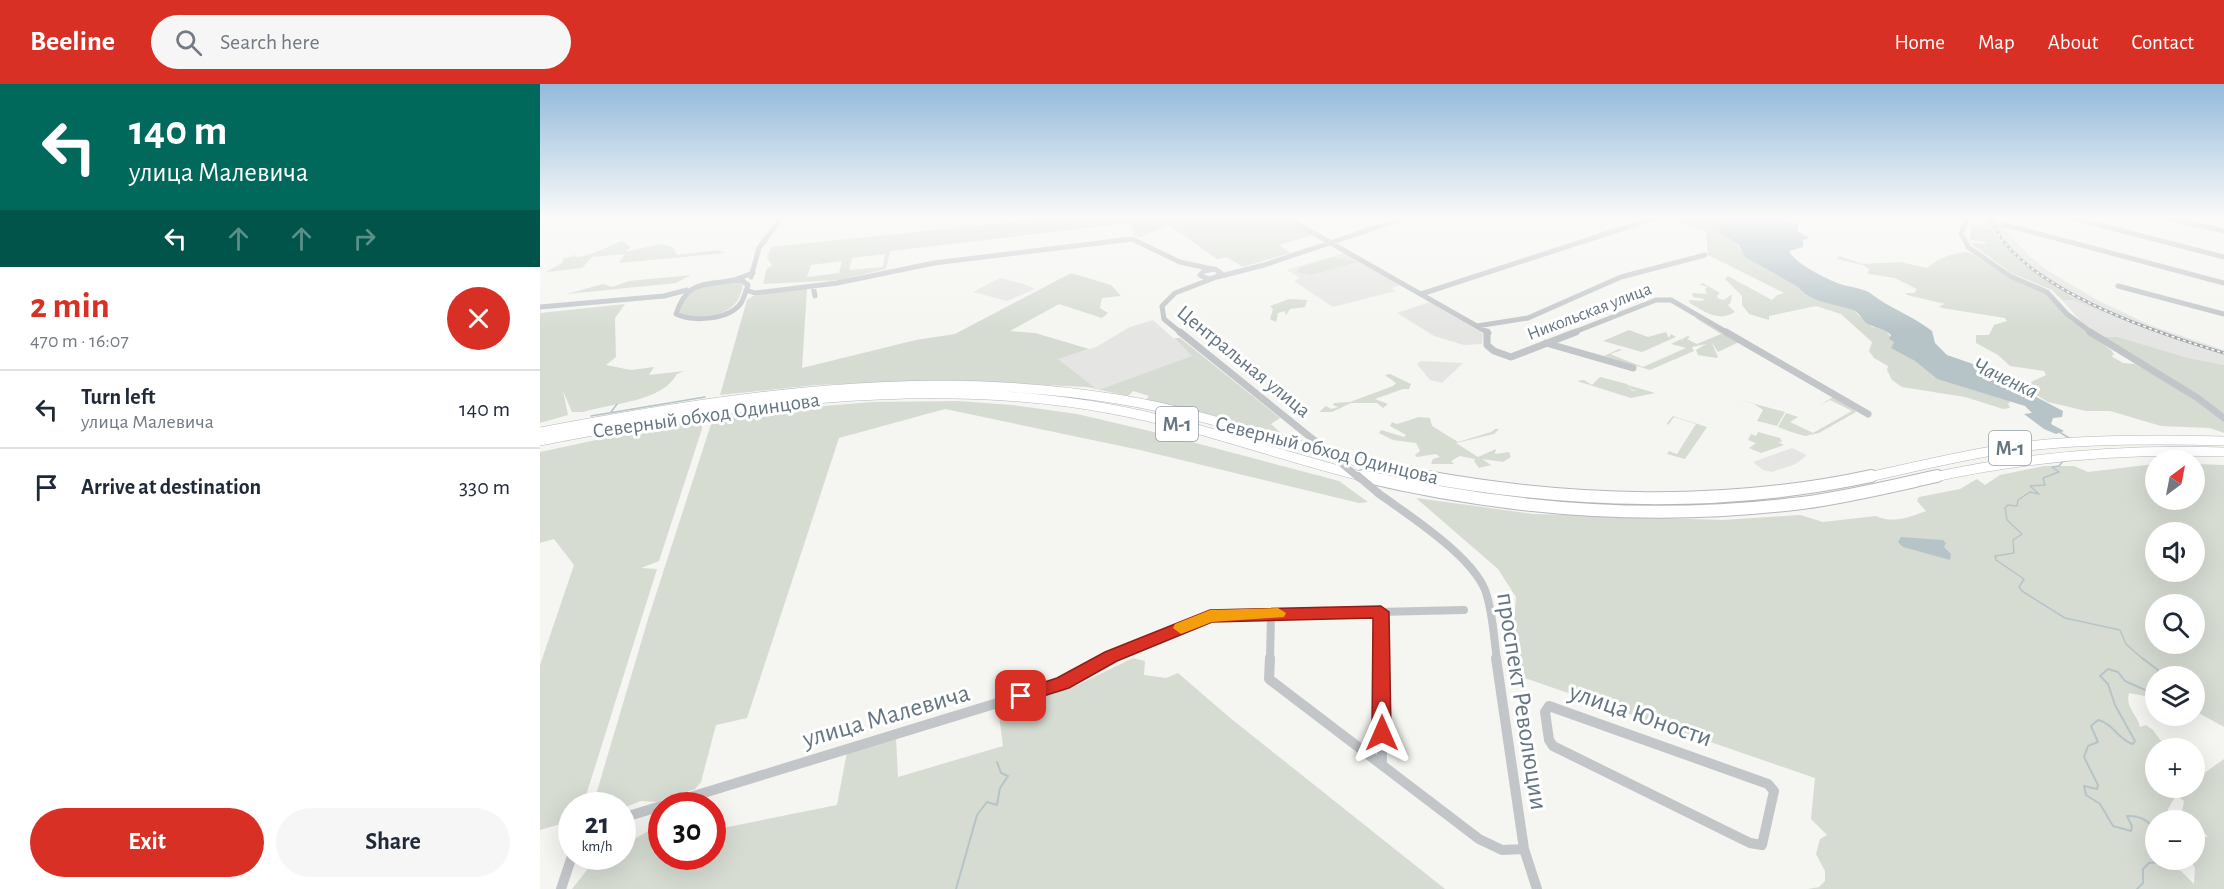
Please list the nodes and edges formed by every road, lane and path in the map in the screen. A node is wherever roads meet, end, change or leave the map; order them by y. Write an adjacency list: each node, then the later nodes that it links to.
1 (757, 256): 11 (street)
2 (990, 256): 17 (street)
3 (1164, 256): 10 (street)
4 (1290, 256): 12 (street, Центральная улица)
5 (1354, 256): 22 (street, Никольская улица)
6 (1539, 256): 22 (street)
7 (1703, 256): 29 (street)
8 (1980, 256): 33 (street)
9 (2121, 256): 15 (street)
10 (1194, 267): 12 (street); 13 (street)
11 (753, 273): 14 (street); 19 (street)
12 (1215, 273): 13 (street, Центральная улица); 16 (street, Центральная улица)
13 (1200, 275): 16 (street, Центральная улица)
14 (732, 280): 19 (street); 20 (street)
15 (2224, 283)
16 (1194, 285): 36 (street, Центральная улица)
17 (813, 286): 21 (street); 24 (street)
18 (2118, 286): 28 (street)
19 (747, 287): 21 (street); 26 (street)
20 (690, 289): 23 (street); 25 (street)
21 (763, 292): 26 (street)
22 (1421, 294): 29 (street, Никольская улица)
23 (664, 296): 25 (street); 27 (street)
24 (815, 297)
25 (682, 299): 26 (street)
26 (742, 300)
27 (540, 308)
28 (2224, 314)
29 (1477, 326): 30 (street, Никольская улица)
30 (1546, 343): 31 (street); 32 (street, Никольская улица)
31 (1633, 368)
32 (1868, 414)
33 (2224, 418)
34 (540, 432): 37 (highway, Северный обход Одинцова / М-1)
35 (540, 441): 38 (highway, Северный обход Одинцова / М-1)
36 (1315, 441): 45 (street, проспект Революции, bridge)
37 (2224, 441)
38 (2224, 452)
39 (1464, 610): 40 (street, улица Малевича)
40 (1381, 612): 41 (street, улица Малевича); 42 (street)
41 (1271, 614): 42 (street); 43 (street, улица Малевича)
42 (1382, 765): 45 (street)
43 (636, 813)
44 (1707, 821): 44 (street, улица Юности)
45 (1524, 849): 48 (street, проспект Революции)
46 (567, 870): 47 (street)
47 (561, 889)
48 (1537, 889)

